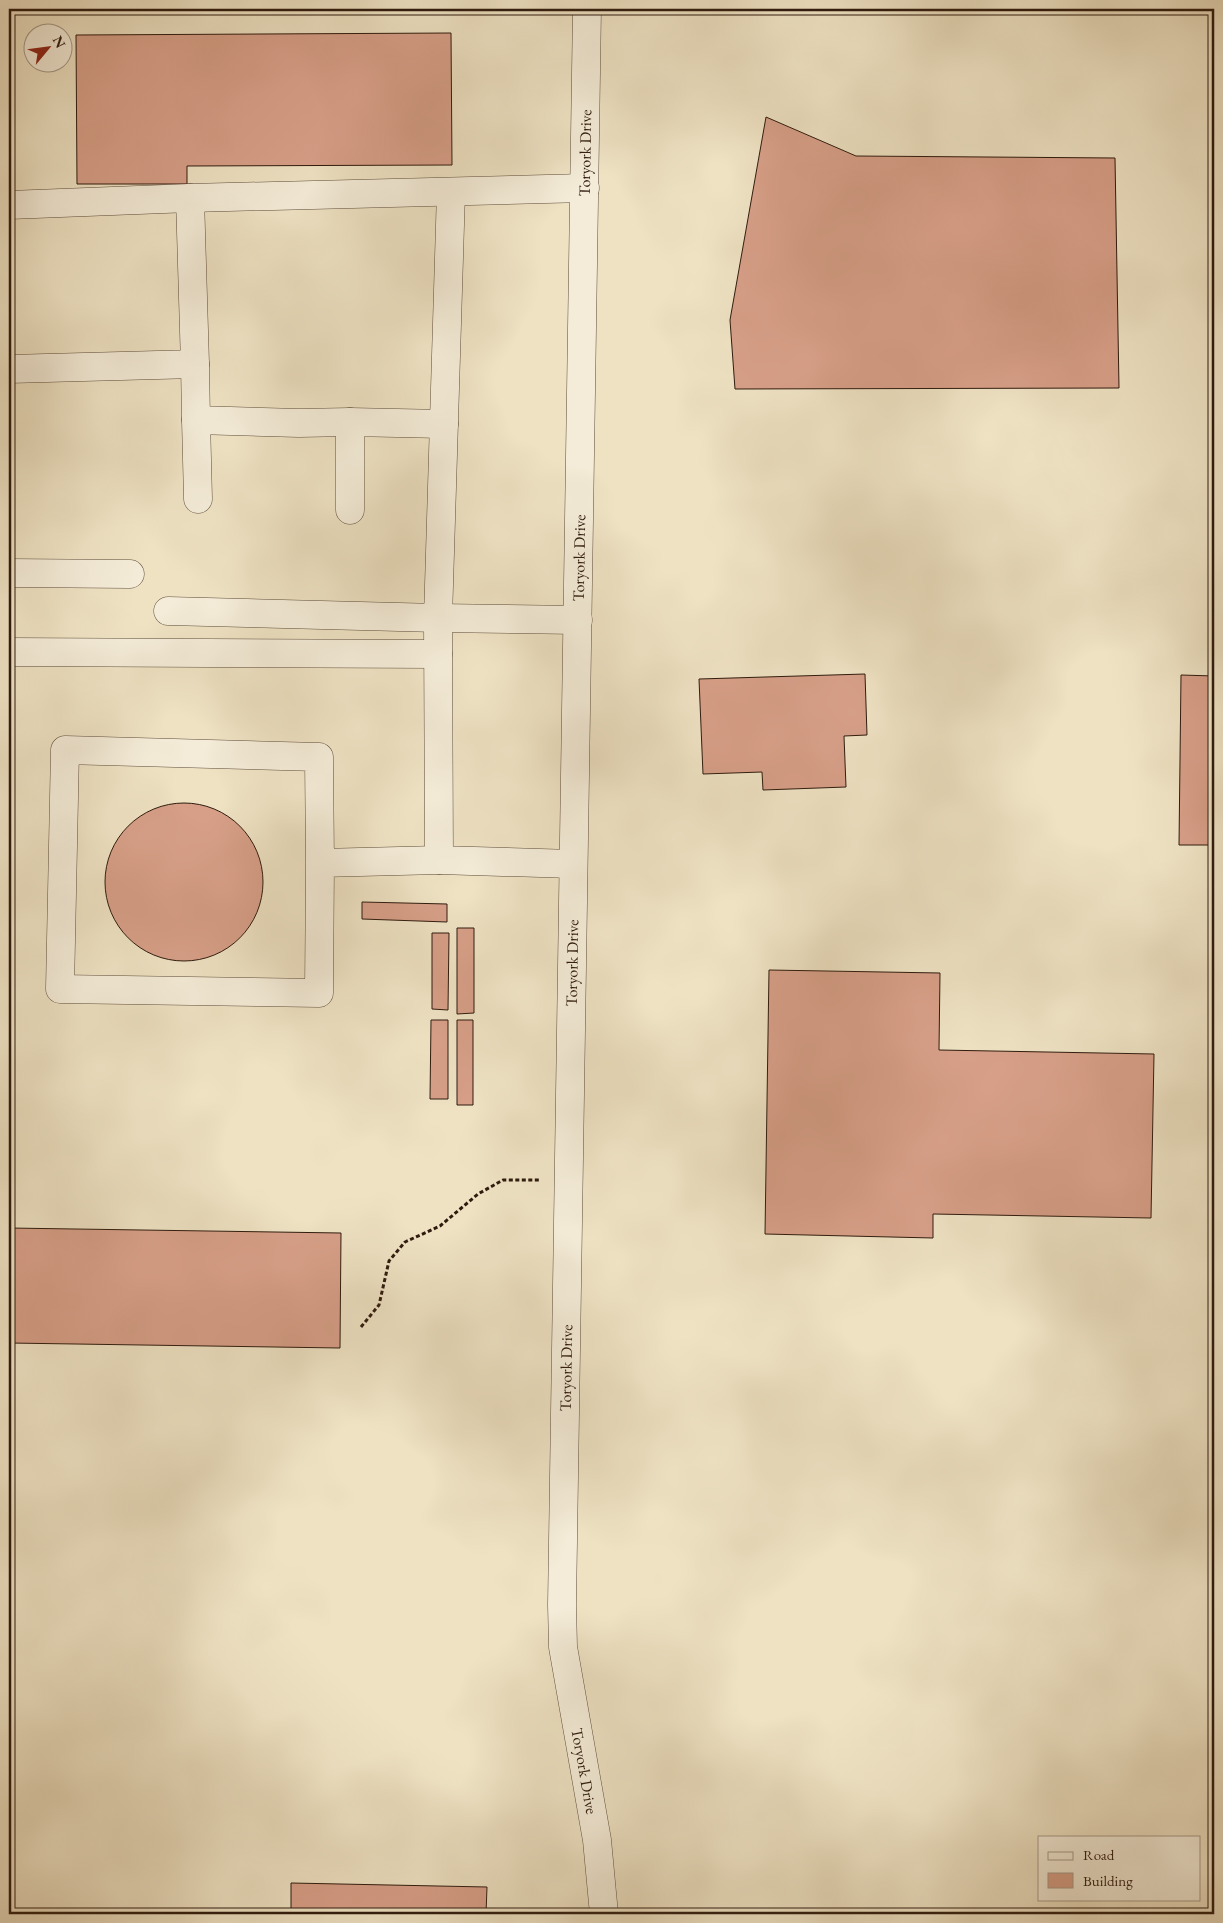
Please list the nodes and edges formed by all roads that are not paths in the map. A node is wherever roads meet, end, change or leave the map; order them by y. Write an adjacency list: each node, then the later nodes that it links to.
1 (587, 9): 2 (street, Toryork Drive)
2 (585, 188): 3 (street); 17 (street, Toryork Drive)
3 (451, 192): 4 (street); 10 (street)
4 (190, 198): 5 (street); 6 (street)
5 (9, 205)
6 (196, 364): 7 (street); 8 (street)
7 (9, 369)
8 (196, 420): 9 (street); 11 (street)
9 (350, 422): 10 (street); 12 (street)
10 (444, 424): 16 (street)
11 (198, 499)
12 (350, 510)
13 (9, 572): 14 (street)
14 (130, 574)
15 (168, 612): 16 (street)
16 (438, 618): 17 (street); 19 (street)
17 (578, 620): 22 (street, Toryork Drive)
18 (9, 652): 19 (street)
19 (438, 654): 20 (street)
20 (439, 860): 21 (street); 22 (street)
21 (320, 863): 21 (street)
22 (573, 864): 23 (street, Toryork Drive)
23 (604, 1914)

